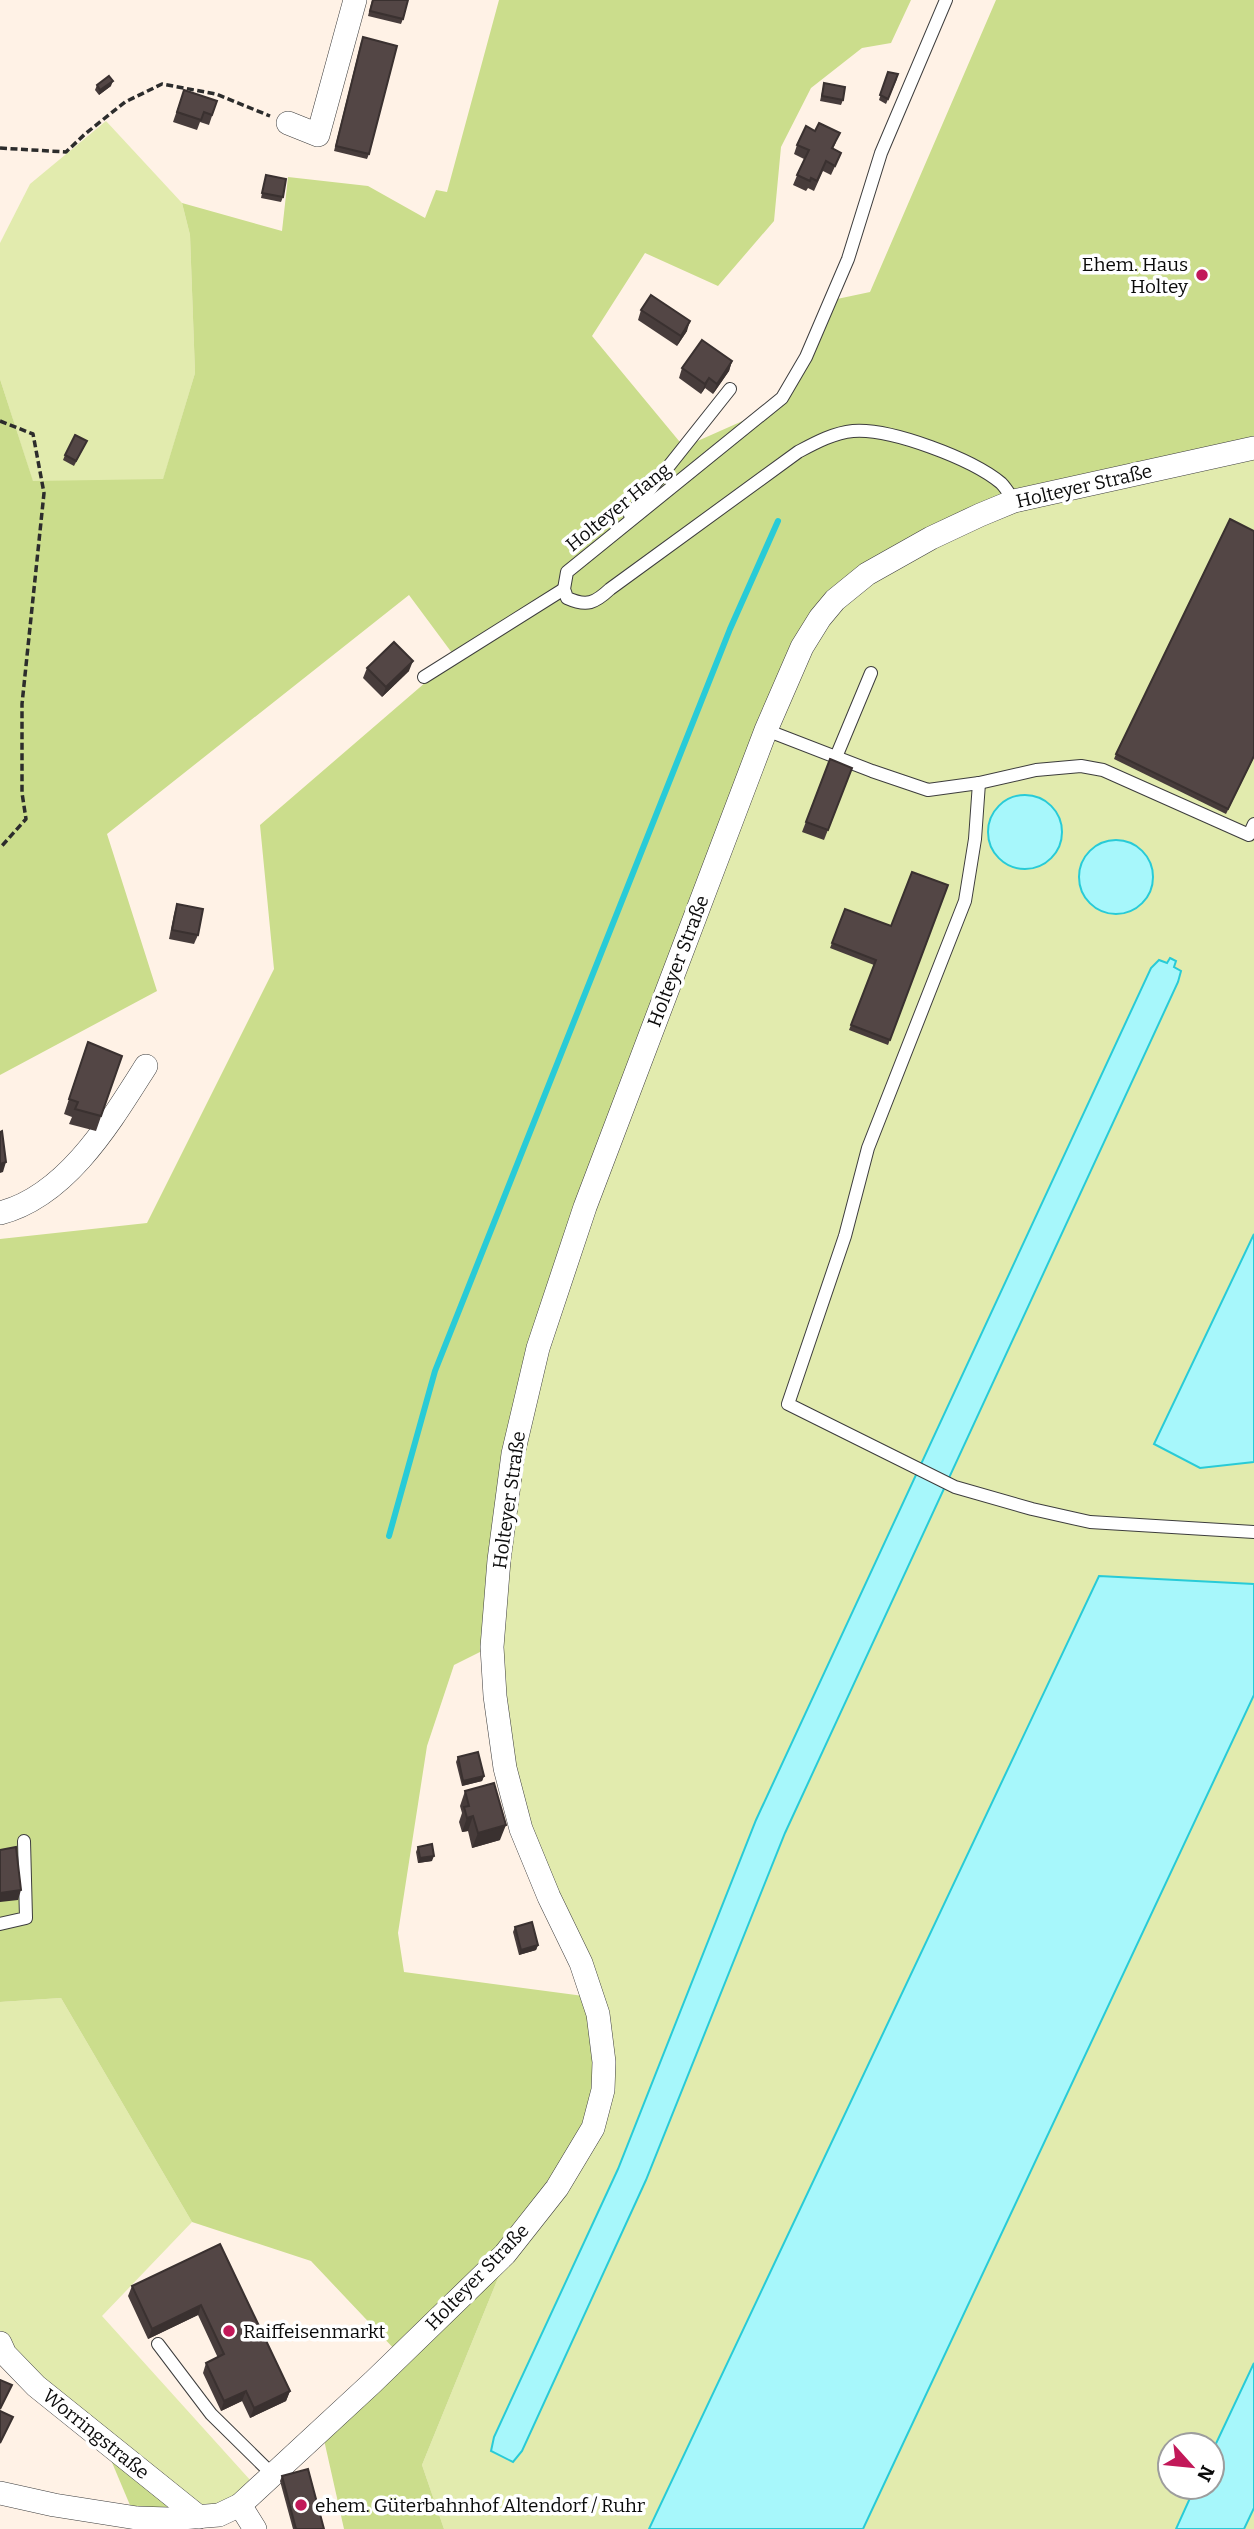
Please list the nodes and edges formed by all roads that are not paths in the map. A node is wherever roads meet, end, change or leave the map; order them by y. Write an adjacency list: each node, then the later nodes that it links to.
1 (355, 0): 3 (street)
2 (946, 0): 7 (lane, Holteyer Hang)
3 (288, 123)
4 (730, 389): 7 (lane)
5 (1254, 448): 6 (street, Holteyer Straße)
6 (1014, 501): 8 (lane); 11 (street, Holteyer Straße)
7 (615, 534): 8 (lane, Holteyer Hang)
8 (564, 589): 10 (lane)
9 (871, 673): 12 (lane)
10 (424, 677)
11 (766, 730): 12 (lane); 22 (street, Holteyer Straße)
12 (836, 757): 13 (lane)
13 (979, 783): 14 (lane); 17 (lane)
14 (1254, 824)
15 (146, 1066): 16 (street)
16 (0, 1213)
17 (1254, 1532)
18 (24, 1840): 19 (lane)
19 (0, 1924)
20 (0, 2343): 25 (street, Worringstraße)
21 (159, 2344): 22 (lane)
22 (273, 2475): 24 (street, Holteyer Straße)
23 (0, 2493): 26 (street, Holteyer Straße)
24 (240, 2505): 25 (street, Holteyer Straße); 27 (street)
25 (199, 2517): 26 (street, Holteyer Straße)
26 (99, 2521)
27 (256, 2529)

